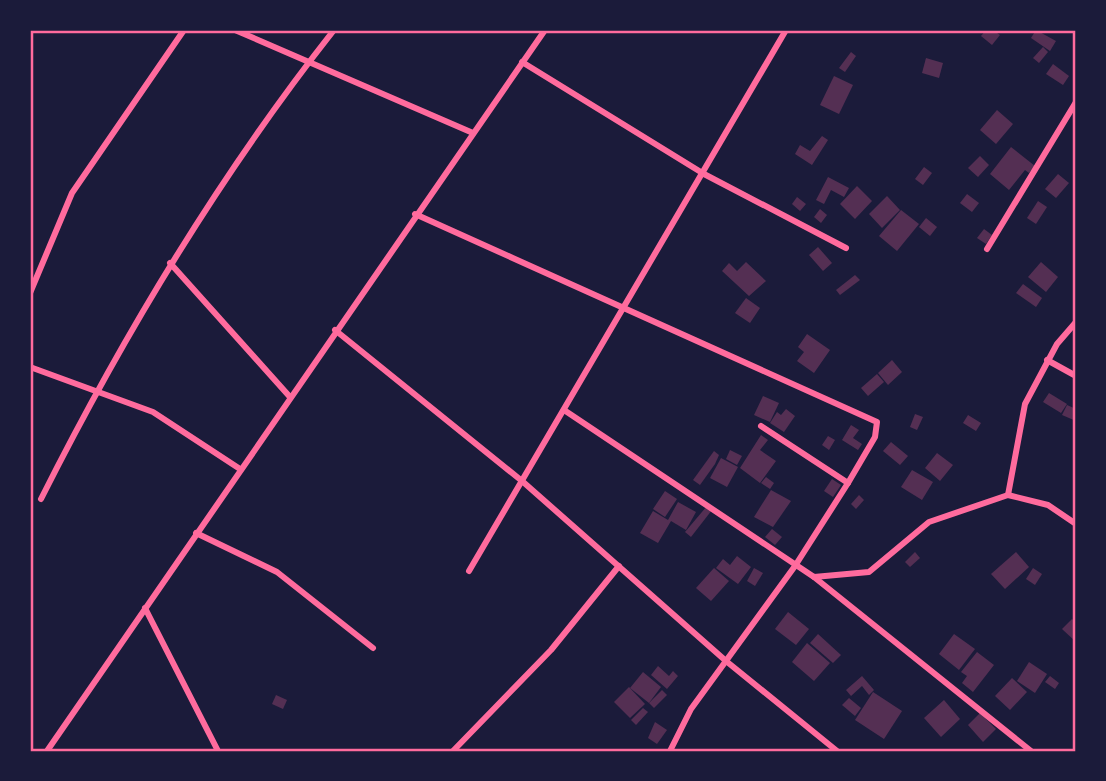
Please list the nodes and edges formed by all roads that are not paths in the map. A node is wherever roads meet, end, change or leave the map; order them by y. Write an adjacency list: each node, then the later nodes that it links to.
1 (184, 30): 15 (street)
2 (234, 30): 6 (street)
3 (334, 30): 6 (street)
4 (545, 30): 7 (street)
5 (786, 30): 10 (street)
6 (309, 62): 9 (street); 14 (street)
7 (522, 62): 9 (street); 10 (street)
8 (1076, 102): 13 (street)
9 (473, 132): 11 (street)
10 (704, 174): 12 (street); 16 (street)
11 (415, 214): 16 (street); 18 (street)
12 (846, 248)
13 (987, 249)
14 (170, 263): 22 (street); 23 (street)
15 (30, 293)
16 (624, 309): 24 (street); 28 (street)
17 (1076, 322): 19 (street)
18 (335, 330): 23 (street); 27 (street)
19 (1048, 360): 21 (street); 29 (street)
20 (30, 367): 22 (street)
21 (1076, 376)
22 (96, 391): 26 (street); 30 (street)
23 (290, 397): 26 (street)
24 (564, 410): 27 (street); 34 (street)
25 (761, 425): 28 (street)
26 (240, 469): 32 (street)
27 (522, 481): 33 (street); 35 (street)
28 (848, 483): 34 (street)
29 (1009, 495): 31 (street); 36 (street)
30 (41, 499)
31 (1076, 524)
32 (196, 533): 37 (street); 38 (street)
33 (618, 566): 39 (street); 42 (street)
34 (795, 566): 36 (street); 39 (street)
35 (469, 571)
36 (814, 577): 45 (street)
37 (145, 608): 40 (street); 41 (street)
38 (373, 648)
39 (726, 662): 43 (street); 44 (street)
40 (47, 751)
41 (218, 751)
42 (453, 751)
43 (670, 751)
44 (837, 751)
45 (1031, 751)

